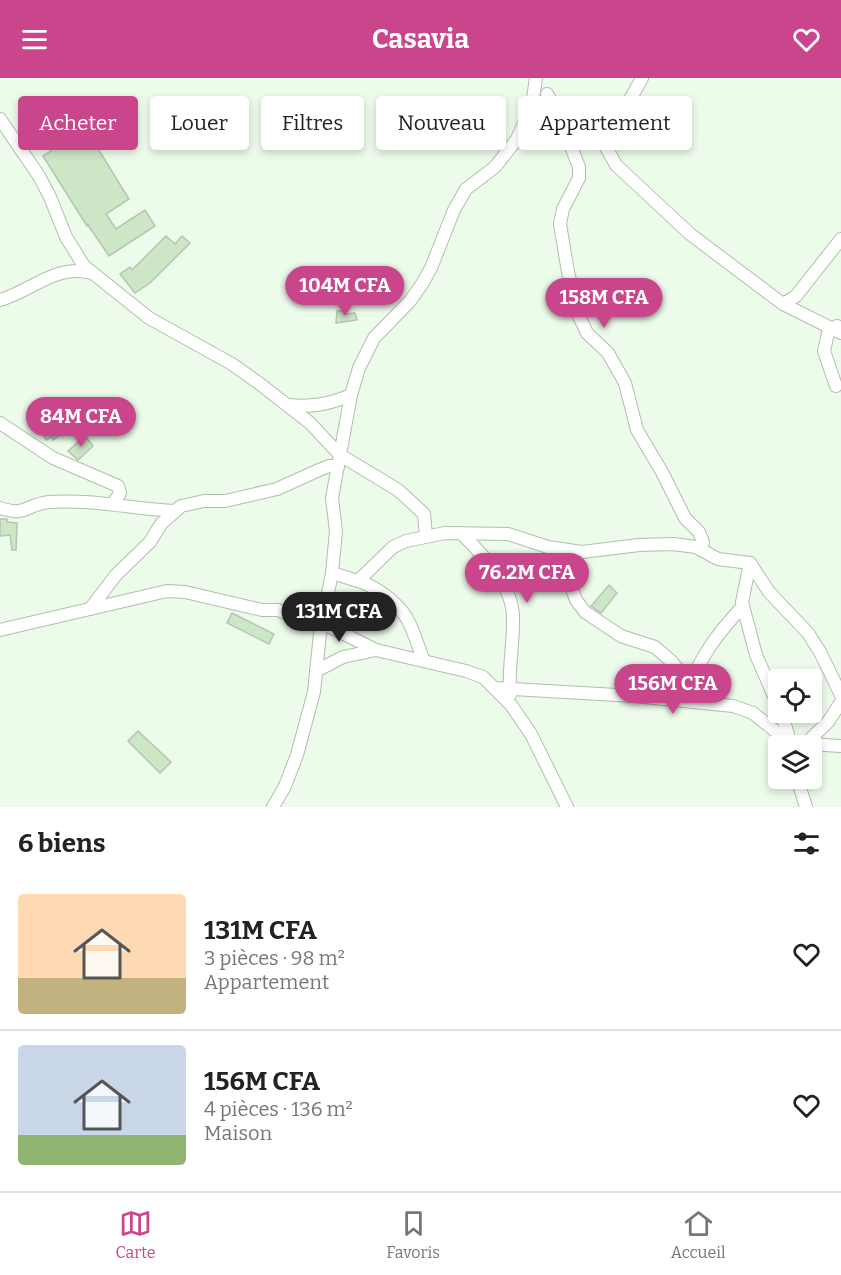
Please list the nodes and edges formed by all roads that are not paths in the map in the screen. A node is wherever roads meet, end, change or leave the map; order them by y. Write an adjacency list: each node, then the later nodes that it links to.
1 (642, 78): 4 (street)
2 (535, 79): 3 (street); 13 (street)
3 (547, 94): 23 (street)
4 (632, 96)
5 (0, 119): 8 (street)
6 (608, 150): 10 (street)
7 (841, 239): 10 (street)
8 (93, 274): 9 (street); 14 (street)
9 (0, 300)
10 (783, 304): 11 (street)
11 (838, 328): 12 (street)
12 (836, 387)
13 (351, 395): 14 (street); 16 (street)
14 (288, 405): 16 (street)
15 (0, 423): 17 (street)
16 (339, 460): 19 (street); 21 (street); 25 (street)
17 (113, 504): 18 (street); 19 (street)
18 (0, 508)
19 (175, 511): 28 (street)
20 (461, 533): 21 (street); 22 (street); 37 (street)
21 (426, 536): 26 (street)
22 (552, 548): 23 (street); 35 (street)
23 (701, 550): 24 (street)
24 (750, 563): 27 (street); 38 (street)
25 (332, 573): 26 (street); 29 (street)
26 (358, 580): 32 (street)
27 (743, 606): 34 (street); 35 (street)
28 (90, 609): 29 (street); 30 (street)
29 (322, 625): 31 (street); 33 (street)
30 (0, 630)
31 (376, 650): 32 (street); 33 (street)
32 (424, 661): 36 (street)
33 (316, 671): 47 (street)
34 (768, 683)
35 (691, 685): 39 (street)
36 (495, 688): 37 (street); 41 (street)
37 (510, 689): 39 (street); 41 (street)
38 (841, 695)
39 (688, 702): 42 (street)
40 (841, 702): 43 (street)
41 (511, 705): 48 (street)
42 (780, 735)
43 (814, 735)
44 (822, 745): 45 (street)
45 (841, 746)
46 (800, 789): 49 (street)
47 (273, 807)
48 (567, 807)
49 (806, 807)

